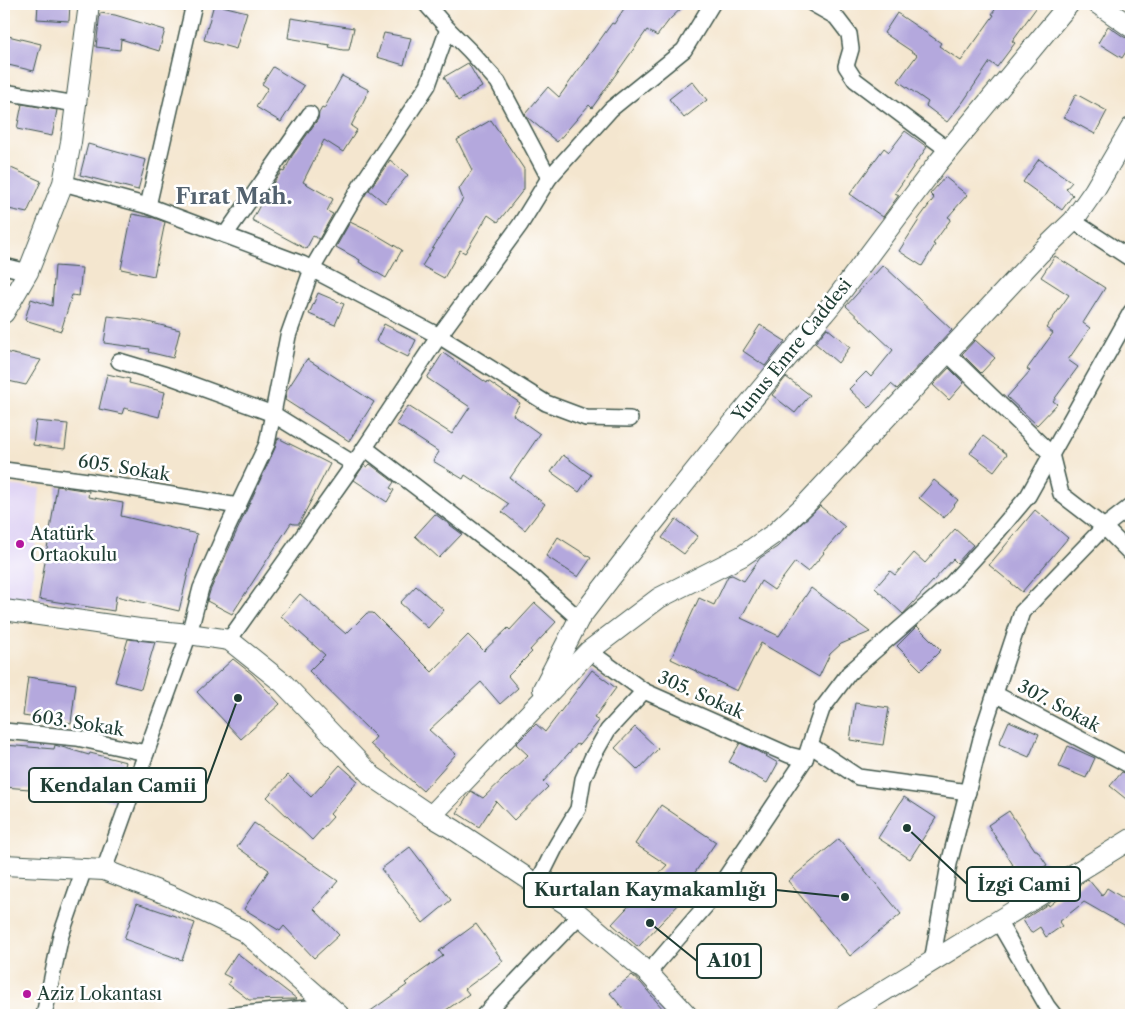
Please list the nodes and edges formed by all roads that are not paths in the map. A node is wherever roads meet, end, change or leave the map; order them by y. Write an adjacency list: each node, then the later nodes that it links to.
1 (90, 4): 11 (street)
2 (194, 4): 17 (street)
3 (426, 4): 9 (street)
4 (712, 4): 15 (street)
5 (813, 4): 14 (street)
6 (1070, 4): 14 (street, Yunus Emre Caddesi)
7 (1098, 4): 8 (street)
8 (1131, 27)
9 (448, 29): 15 (street); 22 (street)
10 (4, 92): 11 (street)
11 (76, 104): 16 (street)
12 (310, 114): 19 (street)
13 (1131, 128): 18 (street)
14 (948, 150): 40 (street, Yunus Emre Caddesi)
15 (548, 178): 26 (street)
16 (63, 184): 17 (street); 23 (street)
17 (148, 206): 19 (street)
18 (1073, 221): 20 (street); 27 (street)
19 (225, 235): 22 (street)
20 (1131, 259)
21 (4, 266): 23 (street)
22 (312, 269): 26 (street); 29 (street)
23 (28, 272): 25 (street)
24 (1131, 312): 32 (street)
25 (4, 313)
26 (440, 336): 30 (street); 31 (street)
27 (947, 353): 32 (street); 43 (street)
28 (119, 361): 29 (street)
29 (273, 414): 33 (street); 35 (street)
30 (630, 419)
31 (364, 448): 33 (street); 40 (street)
32 (1051, 454): 37 (street); 48 (street)
33 (354, 464): 42 (street)
34 (4, 470): 35 (street, 605. Sokak)
35 (238, 506): 41 (street)
36 (1131, 506): 37 (street)
37 (1104, 527): 38 (street); 45 (street)
38 (1131, 554)
39 (4, 610): 41 (street)
40 (579, 618): 46 (street, Yunus Emre Caddesi)
41 (189, 634): 42 (street); 49 (street)
42 (229, 640): 52 (street)
43 (589, 651): 44 (street, 305. Sokak); 46 (street)
44 (644, 691): 48 (street, 305. Sokak); 57 (street)
45 (995, 694): 50 (street, 307. Sokak); 51 (street)
46 (533, 708): 52 (street)
47 (4, 731): 49 (street, 603. Sokak)
48 (808, 752): 51 (street, 305. Sokak); 61 (street)
49 (146, 754): 56 (street)
50 (1131, 766)
51 (968, 792): 60 (street)
52 (431, 816): 57 (street)
53 (1131, 839): 59 (street)
54 (4, 866): 55 (street)
55 (84, 869): 56 (street); 63 (street)
56 (104, 870): 62 (street)
57 (537, 884): 58 (street)
58 (580, 915): 61 (street); 65 (street)
59 (998, 921): 60 (street); 68 (street)
60 (932, 962): 67 (street)
61 (648, 973): 66 (street)
62 (334, 1011): 64 (street)
63 (44, 1015)
64 (232, 1015)
65 (484, 1015)
66 (687, 1015)
67 (846, 1015)
68 (1054, 1015)

